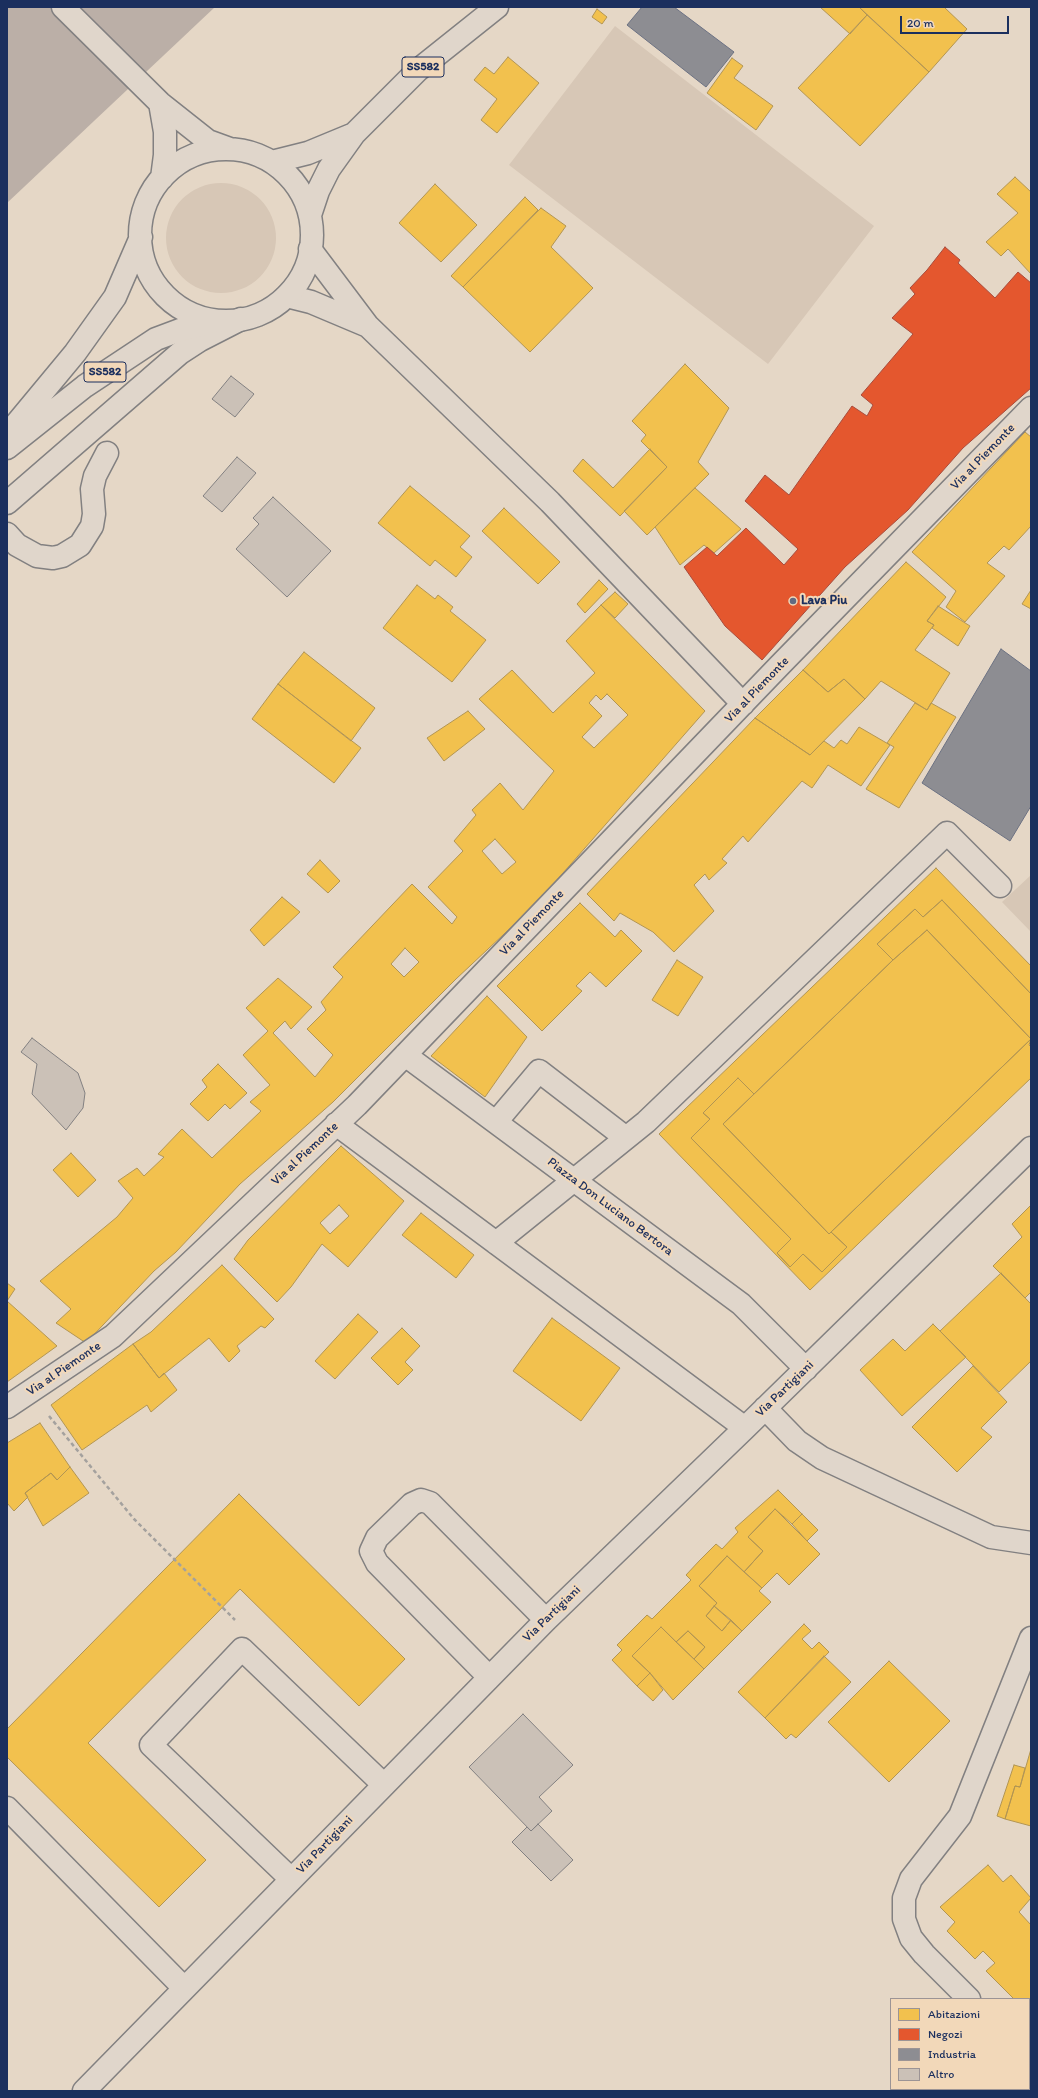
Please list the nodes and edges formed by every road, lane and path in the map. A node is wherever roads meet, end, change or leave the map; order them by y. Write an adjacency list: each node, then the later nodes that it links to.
1 (63, 7): 3 (street)
2 (497, 7): 4 (street, SS582)
3 (160, 103): 5 (street); 7 (street)
4 (354, 134): 6 (street, SS582); 8 (street, SS582)
5 (230, 149): 6 (street); 7 (street)
6 (272, 162): 8 (street)
7 (162, 178): 9 (street)
8 (310, 215): 10 (street)
9 (141, 237): 12 (street); 16 (street, SS582)
10 (310, 250): 11 (street); 14 (street)
11 (287, 296): 13 (street); 14 (street)
12 (215, 320): 13 (street); 17 (street, SS582)
13 (241, 320): 19 (street)
14 (368, 326): 21 (street)
15 (1031, 408): 21 (street, Via al Piemonte)
16 (7, 435)
17 (7, 448)
18 (107, 453): 20 (street)
19 (7, 503)
20 (7, 534)
21 (743, 704): 23 (street, Via al Piemonte)
22 (1000, 886): 26 (street)
23 (404, 1055): 24 (street, Piazza Don Luciano Bertora); 25 (street, Via al Piemonte)
24 (496, 1122): 26 (street); 28 (street, Piazza Don Luciano Bertora)
25 (336, 1124): 29 (street); 31 (street, Via al Piemonte)
26 (626, 1138): 28 (street)
27 (1031, 1148): 30 (street, Via Partigiani)
28 (574, 1180): 29 (street); 30 (street, Piazza Don Luciano Bertora)
29 (496, 1243): 34 (street)
30 (806, 1369): 33 (street, Via Partigiani)
31 (30, 1392): 32 (street, Via al Piemonte); 38 (path)
32 (7, 1407)
33 (765, 1408): 34 (street, Via Partigiani); 35 (street)
34 (745, 1428): 36 (street, Via Partigiani)
35 (1031, 1543)
36 (546, 1620): 39 (street, Via Partigiani); 39 (street)
37 (1031, 1638): 44 (street)
38 (242, 1649): 40 (street); 42 (street)
39 (489, 1677): 40 (street, Via Partigiani)
40 (384, 1785): 42 (street, Via Partigiani)
41 (7, 1808): 43 (street)
42 (291, 1879): 43 (street, Via Partigiani)
43 (184, 1988): 45 (street, Via Partigiani)
44 (968, 1998)
45 (84, 2091)

